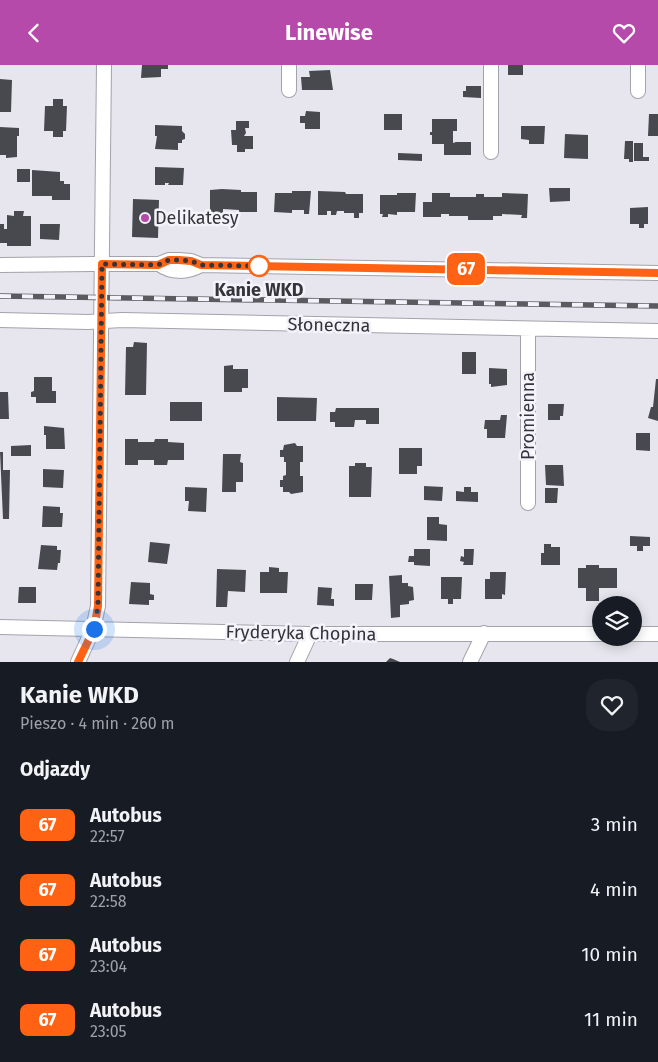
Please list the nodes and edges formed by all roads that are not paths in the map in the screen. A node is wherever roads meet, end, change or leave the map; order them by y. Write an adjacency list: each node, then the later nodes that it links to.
1 (104, 65): 8 (street)
2 (289, 65): 5 (street)
3 (490, 65): 7 (street)
4 (638, 65): 6 (street)
5 (289, 90)
6 (638, 91)
7 (491, 152)
8 (102, 264): 9 (street); 10 (street); 12 (street)
9 (0, 265)
10 (658, 273)
11 (0, 320): 12 (street, Słoneczna)
12 (101, 321): 13 (street, Słoneczna); 17 (street)
13 (528, 329): 14 (street, Słoneczna); 15 (street, Promienna)
14 (658, 331)
15 (528, 503)
16 (0, 627): 17 (street, Fryderyka Chopina)
17 (94, 629): 19 (street, Fryderyka Chopina); 23 (street)
18 (484, 633): 19 (street, Fryderyka Chopina); 20 (street, Fryderyka Chopina); 25 (street)
19 (310, 634): 24 (street)
20 (592, 634)
21 (642, 634): 22 (street)
22 (658, 634)
23 (78, 662)
24 (297, 662)
25 (470, 662)

